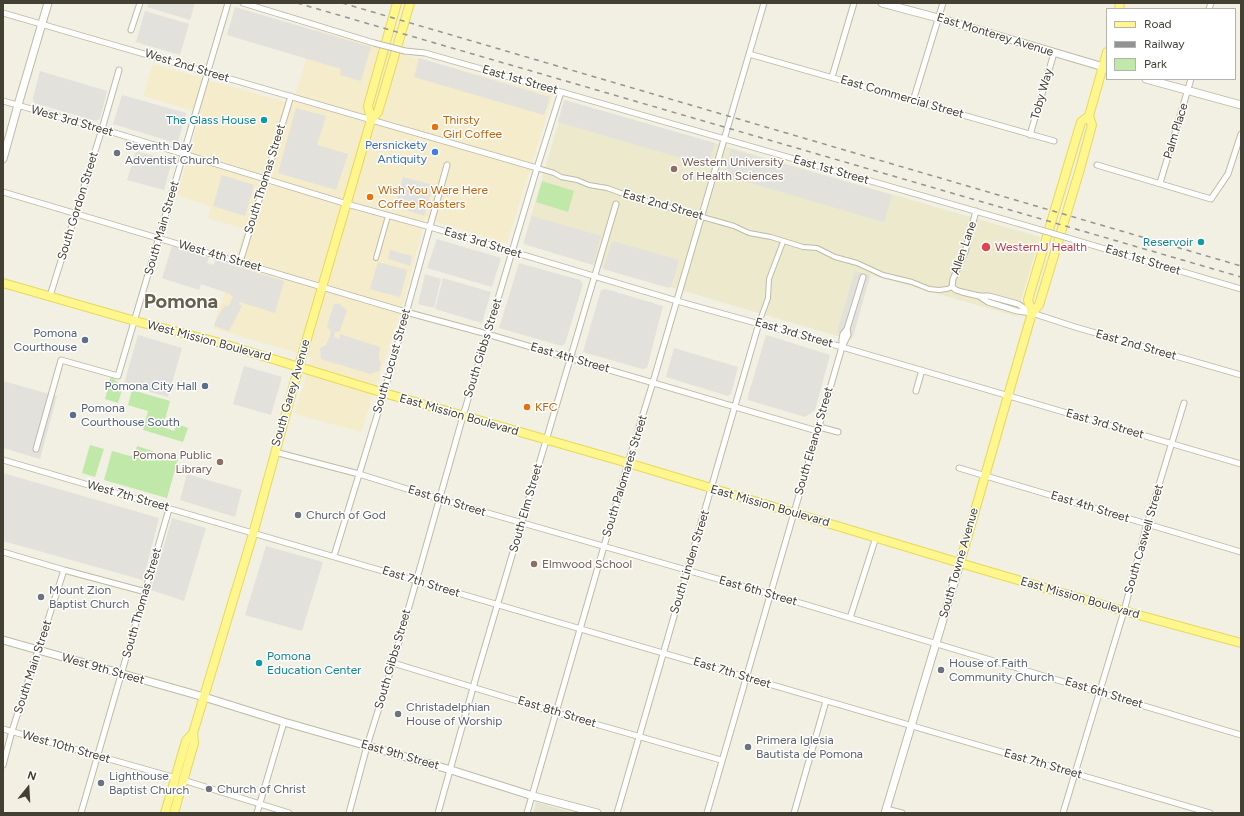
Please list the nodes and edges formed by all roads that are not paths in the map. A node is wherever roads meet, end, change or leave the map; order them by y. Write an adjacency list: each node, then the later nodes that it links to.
1 (48, 3): 13 (street)
2 (140, 3): 14 (street)
3 (228, 3): 19 (street, South Main Street)
4 (244, 3): 24 (street, East 1st Street, bridge)
5 (397, 3): 31 (main road, South Garey Avenue)
6 (410, 3): 31 (main road)
7 (764, 3): 16 (street, South Palomares Street)
8 (854, 3): 20 (street)
9 (882, 3): 12 (street, East Monterey Avenue)
10 (943, 3): 12 (street)
11 (3, 13): 13 (street, West 2nd Street)
12 (938, 18): 15 (street, East Monterey Avenue); 27 (street)
13 (42, 25): 19 (street, West 2nd Street); 28 (street)
14 (131, 30)
15 (1054, 53): 17 (street, East Monterey Avenue); 34 (street, Toby Way)
16 (749, 54): 20 (street, East Commercial Street); 35 (street, South Palomares Street)
17 (1105, 68): 30 (main road)
18 (119, 70): 32 (street, South Gordon Street)
19 (207, 73): 25 (street, West 2nd Street); 37 (street, South Main Street)
20 (832, 77): 27 (street, East Commercial Street)
21 (1150, 80): 23 (street)
22 (1191, 80): 23 (street, Palm Place)
23 (1188, 90): 29 (street); 43 (street, Palm Place)
24 (561, 92): 35 (street, East 1st Street); 41 (street, South Gibbs Street)
25 (291, 96): 31 (street, West 2nd Street); 42 (street, South Thomas Street)
26 (3, 101): 28 (street, West 3rd Street)
27 (913, 101): 34 (street, East Commercial Street)
28 (18, 105): 32 (street, West 3rd Street); 38 (street)
29 (1241, 105)
30 (1089, 116): 66 (main road); 66 (main road)
31 (371, 120): 41 (street, East 2nd Street); 45 (main road, South Garey Avenue)
32 (102, 129): 37 (street, West 3rd Street); 48 (street, South Gordon Street)
33 (1241, 134): 43 (street)
34 (1030, 135): 36 (street, East Commercial Street)
35 (724, 139): 47 (street, East 1st Street); 50 (street, South Palomares Street)
36 (1054, 141)
37 (183, 154): 42 (street, West 3rd Street); 52 (street, South Main Street)
38 (3, 160)
39 (447, 165): 51 (street, South Locust Street)
40 (1097, 165): 43 (street)
41 (537, 168): 50 (street, East 2nd Street); 54 (street, South Gibbs Street)
42 (265, 178): 45 (street, West 3rd Street); 56 (street, South Thomas Street)
43 (1160, 183)
44 (3, 192): 48 (street, West 4th Street)
45 (347, 204): 49 (street, East 3rd Street); 60 (main road, South Garey Avenue)
46 (616, 204): 57 (street, South Elm Street)
47 (976, 211): 61 (street, Allen Lane); 62 (street, East 1st Street, bridge)
48 (76, 213): 52 (street, West 4th Street); 63 (street, South Gordon Street)
49 (388, 216): 51 (street, East 3rd Street); 55 (street)
50 (701, 217): 53 (street, East 2nd Street); 64 (street, South Palomares Street)
51 (430, 228): 54 (street, East 3rd Street); 65 (street, South Locust Street)
52 (159, 238): 56 (street, West 4th Street); 67 (street, South Main Street)
53 (783, 242): 61 (street, East 2nd Street); 68 (street, South Linden Street)
54 (512, 252): 57 (street, East 3rd Street); 69 (street, South Gibbs Street)
55 (376, 258)
56 (240, 262): 60 (street, West 4th Street)
57 (595, 277): 64 (street, East 3rd Street); 71 (street, South Elm Street)
58 (862, 277): 70 (street, South Eleanor Street)
59 (3, 283): 63 (main road, West Mission Boulevard)
60 (322, 286): 65 (street, East 4th Street); 72 (main road, South Garey Avenue)
61 (952, 286): 66 (street, East 2nd Street)
62 (1241, 289)
63 (50, 296): 67 (main road, West Mission Boulevard)
64 (677, 301): 68 (street, East 3rd Street); 75 (street, South Palomares Street)
65 (406, 312): 69 (street, East 4th Street); 77 (street, South Locust Street)
66 (1032, 313): 74 (street, East 2nd Street); 78 (main road, South Towne Avenue)
67 (135, 321): 72 (main road, West Mission Boulevard); 86 (street, South Main Street)
68 (759, 323): 70 (street, East 3rd Street); 80 (street, South Linden Street)
69 (487, 334): 71 (street, East 4th Street); 81 (street, South Gibbs Street)
70 (842, 347): 73 (street, East 3rd Street); 82 (street, South Eleanor Street)
71 (571, 358): 75 (street, East 4th Street); 84 (street, South Elm Street)
72 (299, 366): 77 (main road, East Mission Boulevard); 87 (main road, South Garey Avenue)
73 (922, 370): 76 (street); 78 (street, East 3rd Street)
74 (1241, 375)
75 (653, 382): 80 (street, East 4th Street); 89 (street, South Palomares Street)
76 (916, 391)
77 (384, 393): 81 (main road, East Mission Boulevard); 92 (street, South Locust Street)
78 (1008, 396): 85 (street, East 3rd Street); 93 (main road, South Towne Avenue)
79 (1184, 403): 85 (street, South Caswell Street)
80 (734, 407): 82 (street, East 4th Street); 94 (street, South Linden Street)
81 (463, 416): 84 (main road, East Mission Boulevard); 95 (street, South Gibbs Street)
82 (818, 429): 83 (street, East 4th Street); 97 (street, South Eleanor Street)
83 (838, 432)
84 (546, 440): 89 (main road, East Mission Boulevard); 98 (street, South Elm Street)
85 (1172, 443): 90 (street, East 3rd Street); 99 (street, South Caswell Street)
86 (36, 449)
87 (275, 452): 92 (street, East 6th Street); 100 (main road, South Garey Avenue)
88 (3, 460): 96 (street, West 7th Street)
89 (628, 463): 94 (main road, East Mission Boulevard); 102 (street, South Palomares Street)
90 (1241, 464)
91 (959, 468): 93 (street, East 4th Street)
92 (359, 474): 95 (street, East 6th Street); 105 (street, South Locust Street)
93 (985, 476): 99 (street, East 4th Street); 106 (main road, South Towne Avenue)
94 (712, 489): 97 (main road, East Mission Boulevard); 108 (street, South Linden Street)
95 (439, 499): 98 (street, East 6th Street); 109 (street, South Gibbs Street)
96 (169, 509): 100 (street, West 7th Street); 110 (street, South Thomas Street)
97 (793, 512): 101 (main road, East Mission Boulevard); 111 (street, South Eleanor Street)
98 (523, 523): 102 (street, East 6th Street); 112 (street, South Elm Street)
99 (1147, 524): 104 (street, East 4th Street); 113 (street, South Caswell Street)
100 (253, 534): 105 (street, East 7th Street); 126 (main road, South Garey Avenue)
101 (876, 537): 106 (main road, East Mission Boulevard); 114 (street)
102 (604, 546): 108 (street, East 6th Street); 115 (street, South Palomares Street)
103 (3, 552): 107 (street)
104 (1241, 552)
105 (334, 556): 109 (street, East 7th Street)
106 (960, 563): 113 (main road, East Mission Boulevard); 118 (street, South Towne Avenue)
107 (64, 570): 110 (street); 119 (street, South Main Street)
108 (688, 571): 111 (street, East 6th Street); 120 (street, South Linden Street)
109 (415, 581): 112 (street, East 7th Street); 121 (street, South Gibbs Street)
110 (146, 592): 122 (street, South Thomas Street)
111 (770, 594): 114 (street, East 6th Street); 123 (street, South Eleanor Street)
112 (497, 605): 115 (street, East 7th Street); 124 (street, South Elm Street)
113 (1124, 611): 117 (main road, East Mission Boulevard); 125 (street, South Caswell Street)
114 (850, 618): 118 (street, East 6th Street)
115 (581, 628): 120 (street, East 7th Street); 128 (street, South Palomares Street)
116 (3, 640): 119 (street, West 9th Street)
117 (1241, 643)
118 (936, 644): 125 (street, East 6th Street); 130 (street, South Towne Avenue)
119 (39, 650): 122 (street, West 9th Street); 132 (street, South Main Street)
120 (663, 653): 123 (street, East 7th Street); 134 (street, South Linden Street)
121 (392, 663): 124 (street, East 8th Street); 135 (street, South Gibbs Street)
122 (121, 674): 126 (street, West 9th Street); 136 (street, South Thomas Street)
123 (746, 678): 127 (street, East 7th Street); 137 (street, South Eleanor Street)
124 (473, 687): 128 (street, East 8th Street); 139 (street, South Elm Street)
125 (1100, 692): 133 (street, East 6th Street); 140 (street, South Caswell Street)
126 (204, 697): 129 (street, East 9th Street); 141 (main road, South Garey Avenue)
127 (826, 701): 130 (street, East 7th Street); 156 (street)
128 (557, 713): 134 (street, East 8th Street); 142 (street, South Palomares Street)
129 (284, 722): 135 (street, East 9th Street); 143 (street)
130 (910, 725): 140 (street, East 7th Street); 144 (street, South Towne Avenue)
131 (3, 729): 132 (street, West 10th Street)
132 (12, 731): 136 (street, West 10th Street); 138 (street, South Main Street)
133 (1241, 735)
134 (638, 736): 137 (street, East 8th Street); 154 (street, South Linden Street)
135 (367, 746): 139 (street, East 9th Street); 150 (street, South Gibbs Street)
136 (97, 756): 141 (street, West 10th Street); 145 (street, South Thomas Street)
137 (721, 760): 155 (street, South Eleanor Street)
138 (3, 765)
139 (451, 770): 142 (street, East 9th Street); 151 (street, South Elm Street)
140 (1075, 774): 158 (street, South Caswell Street); 159 (street, East 7th Street)
141 (179, 779): 143 (street, West 10th Street); 146 (main road, South Garey Avenue); 147 (main road, South Garey Avenue)
142 (533, 796): 152 (street, South Palomares Street); 153 (street, East 9th Street)
143 (260, 804): 148 (street); 149 (street, West 10th Street)
144 (886, 811): 157 (street)
145 (80, 813)
146 (165, 813)
147 (174, 813)
148 (257, 813)
149 (289, 813)
150 (349, 813)
151 (438, 813)
152 (528, 813)
153 (597, 813)
154 (617, 813)
155 (706, 813)
156 (794, 813)
157 (902, 813)
158 (1064, 813)
159 (1210, 813)

